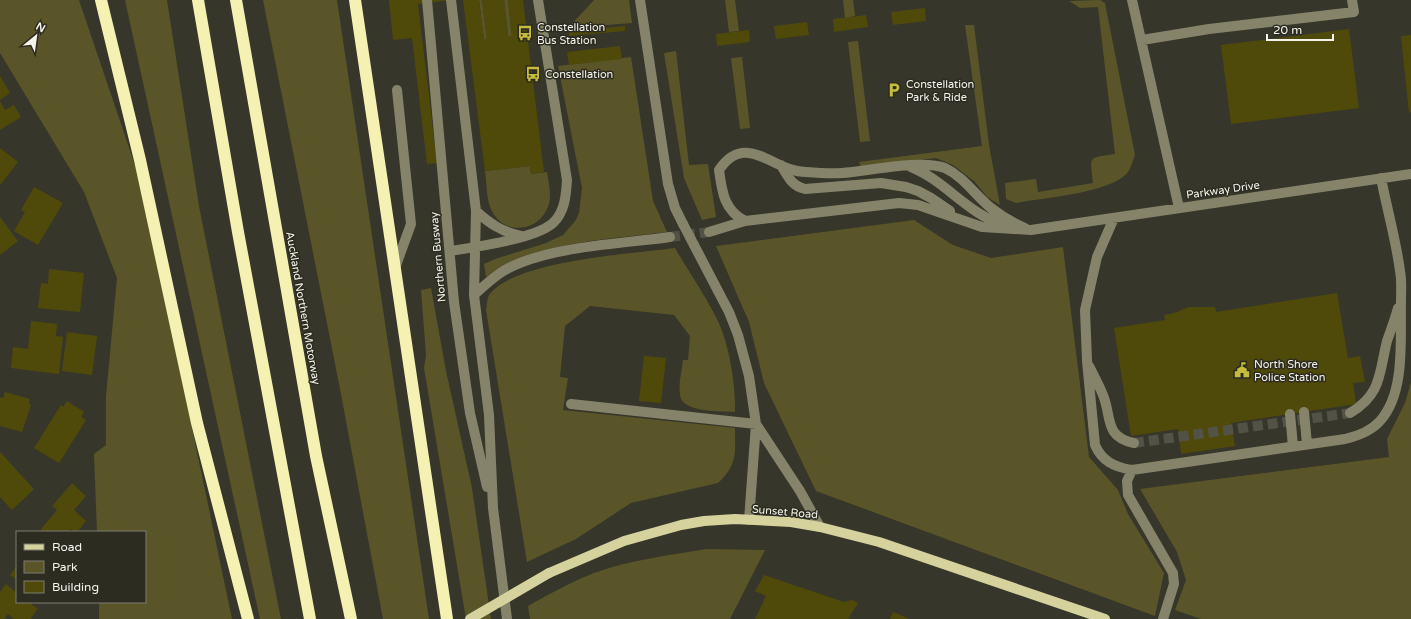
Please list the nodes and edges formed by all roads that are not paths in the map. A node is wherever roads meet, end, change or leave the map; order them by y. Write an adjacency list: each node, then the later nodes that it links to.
1 (101, 0): 44 (highway)
2 (198, 0): 45 (highway)
3 (236, 0): 46 (highway, Auckland Northern Motorway)
4 (355, 0): 28 (highway)
5 (427, 0): 27 (street, Northern Busway)
6 (451, 0): 18 (street, Northern Busway)
7 (538, 0): 24 (street)
8 (640, 0): 36 (street, bridge)
9 (1132, 0): 11 (street, Parkway Drive)
10 (1352, 0): 11 (street)
11 (1142, 40): 17 (street, Parkway Drive)
12 (397, 90): 28 (street)
13 (781, 165): 14 (street); 19 (street); 21 (street)
14 (908, 166): 22 (street); 22 (street)
15 (1411, 174): 16 (street, Parkway Drive)
16 (1381, 178): 17 (street, Parkway Drive); 30 (street)
17 (1179, 208): 20 (street)
18 (476, 211): 24 (street); 26 (street, Northern Busway)
19 (960, 218): 21 (street); 22 (street)
20 (1114, 218): 22 (street); 31 (street)
21 (745, 221): 23 (street)
22 (1031, 230)
23 (709, 232)
24 (522, 236): 26 (street)
25 (670, 237): 29 (street)
26 (475, 247): 27 (street); 29 (street, Northern Busway)
27 (450, 251): 41 (street, Northern Busway)
28 (395, 268): 47 (highway)
29 (474, 295): 41 (street, Northern Busway)
30 (1401, 300): 34 (street); 38 (street)
31 (1087, 361): 37 (street); 40 (street)
32 (571, 404): 36 (street)
33 (1304, 412): 38 (street)
34 (1350, 413)
35 (1290, 414): 39 (street)
36 (756, 424): 42 (street); 43 (street)
37 (1134, 443)
38 (1308, 444): 39 (street)
39 (1293, 446): 40 (street)
40 (1132, 470): 51 (street)
41 (493, 508): 49 (street, Northern Busway)
42 (749, 520): 43 (main road, Sunset Road); 48 (main road, Sunset Road, bridge)
43 (820, 526): 50 (main road, Sunset Road)
44 (248, 619)
45 (310, 619)
46 (351, 619)
47 (447, 619)
48 (470, 619)
49 (507, 619)
50 (1105, 619)
51 (1163, 619)

